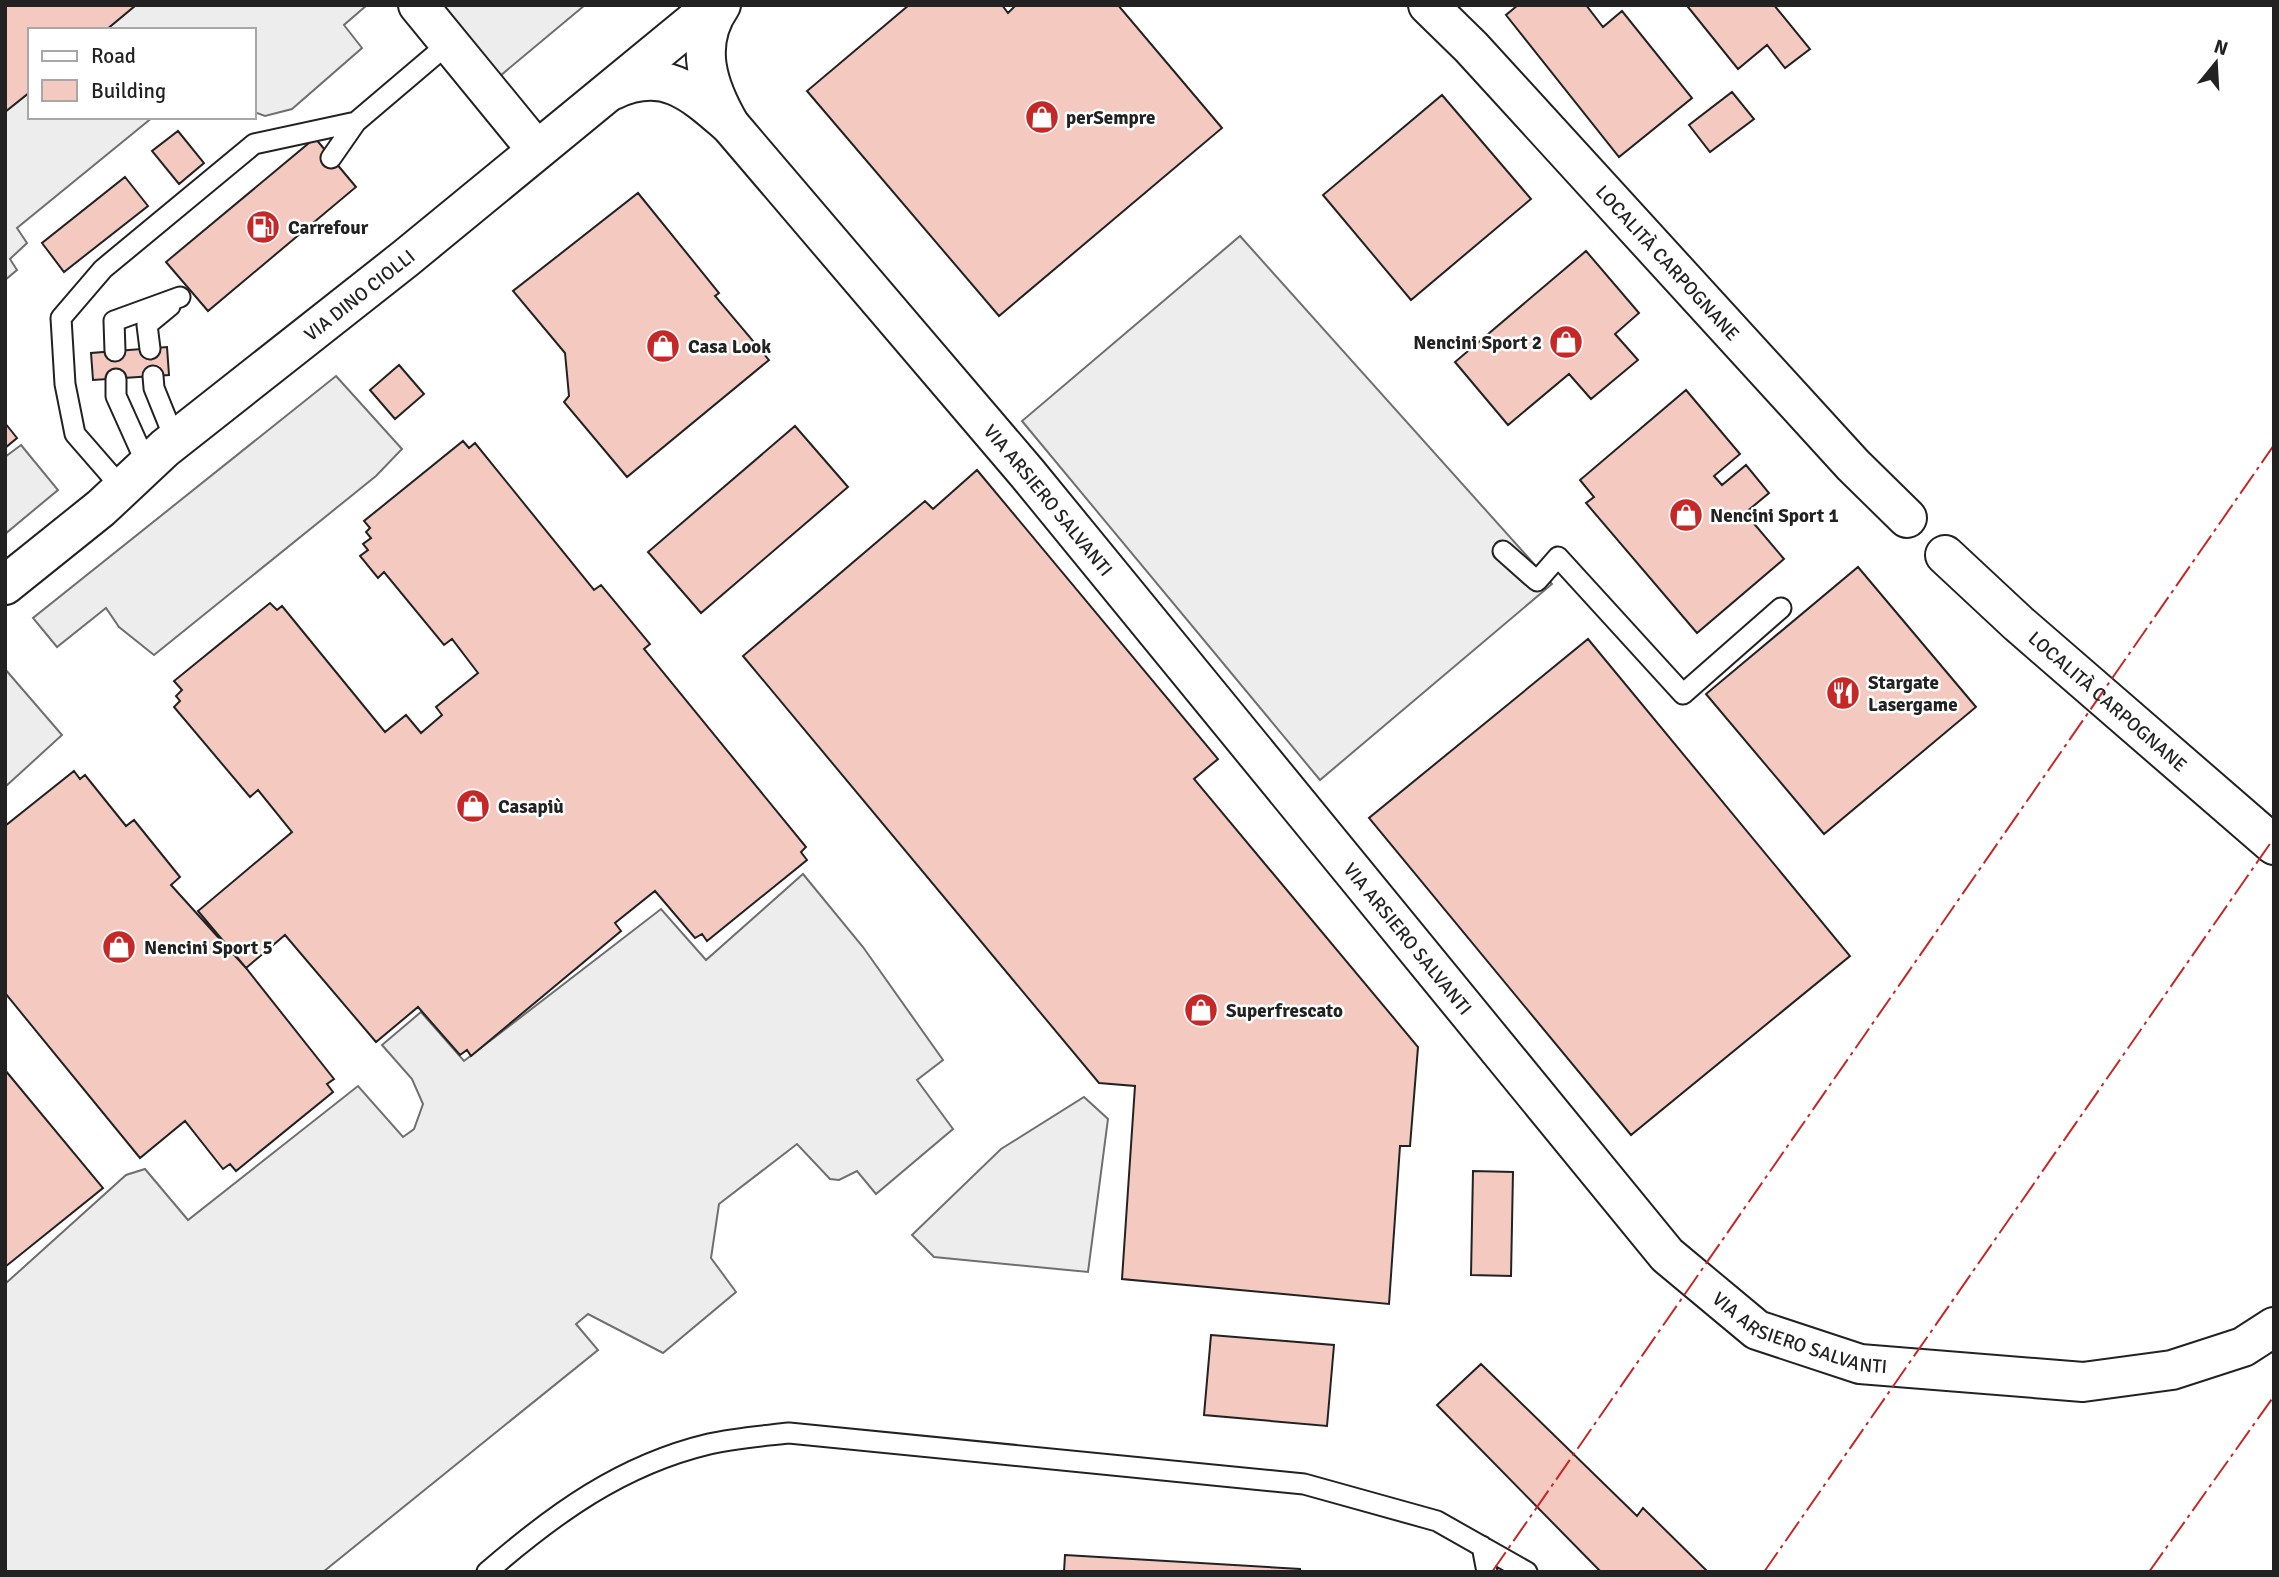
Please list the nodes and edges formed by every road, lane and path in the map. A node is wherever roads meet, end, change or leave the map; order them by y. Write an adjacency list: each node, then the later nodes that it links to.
1 (418, 5): 5 (street)
2 (714, 5): 6 (street, VIA DINO CIOLLI)
3 (721, 5): 8 (street, VIA ARSIERO SALVANTI)
4 (1427, 5): 17 (street, LOCALITÀ CARPOGNANE)
5 (449, 43): 7 (lane); 9 (street)
6 (604, 93): 8 (street, VIA ARSIERO SALVANTI); 9 (street, VIA DINO CIOLLI)
7 (356, 122): 10 (lane); 16 (lane)
8 (730, 125): 23 (street, VIA ARSIERO SALVANTI)
9 (536, 149): 15 (street, VIA DINO CIOLLI)
10 (331, 158)
11 (150, 349): 12 (lane)
12 (116, 351)
13 (153, 376): 15 (lane)
14 (116, 379): 16 (lane)
15 (175, 440): 16 (street, VIA DINO CIOLLI)
16 (135, 476): 20 (street, VIA DINO CIOLLI)
17 (1907, 518)
18 (1503, 551): 21 (lane)
19 (1945, 555): 22 (street, LOCALITÀ CARPOGNANE)
20 (5, 585)
21 (1781, 608)
22 (2274, 845)
23 (2274, 1327)
24 (1482, 1546): 25 (lane); 26 (lane); 27 (lane)
25 (486, 1572)
26 (1487, 1572)
27 (1527, 1572)

